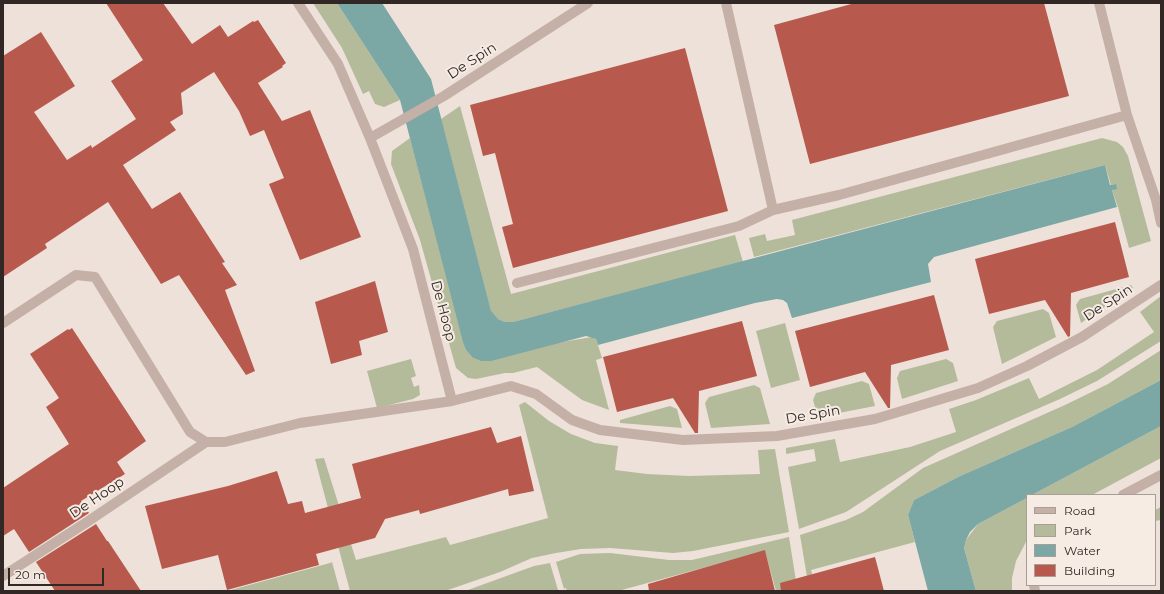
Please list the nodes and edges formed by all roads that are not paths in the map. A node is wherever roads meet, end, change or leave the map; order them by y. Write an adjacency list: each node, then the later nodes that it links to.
1 (298, 3): 6 (street, De Hoop)
2 (588, 3): 6 (street, De Spin)
3 (726, 3): 7 (street)
4 (1099, 3): 5 (street)
5 (1127, 116): 7 (street); 8 (street)
6 (370, 138): 12 (street, De Hoop)
7 (773, 210): 9 (street)
8 (1161, 222)
9 (517, 283)
10 (1161, 285): 12 (street, De Spin)
11 (3, 323): 13 (street)
12 (452, 401): 13 (street)
13 (206, 442): 16 (street, De Hoop)
14 (1161, 475): 15 (street)
15 (1125, 494)
16 (3, 576)

